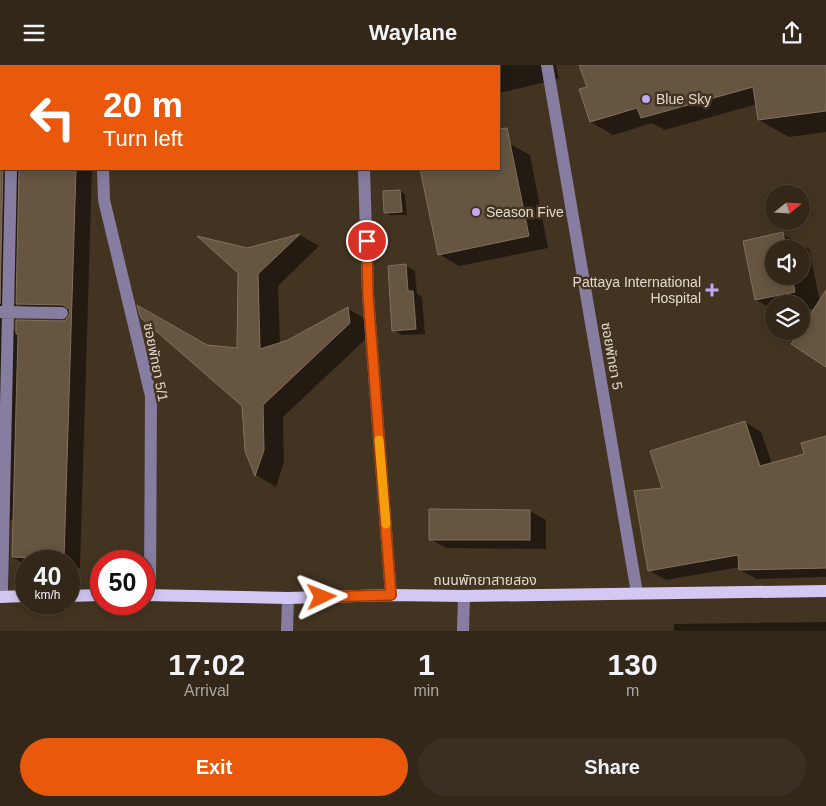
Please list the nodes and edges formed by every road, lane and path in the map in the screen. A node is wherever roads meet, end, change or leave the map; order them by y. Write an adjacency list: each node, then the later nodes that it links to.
1 (547, 65): 9 (street, ซอยพัทยา 5)
2 (11, 170): 5 (street)
3 (103, 170): 7 (street, ซอยพัทยา 5/1)
4 (364, 170): 11 (street)
5 (4, 312): 6 (street); 14 (street)
6 (62, 313)
7 (148, 550)
8 (826, 591): 9 (main road, ถนนพัทยาสายสอง)
9 (637, 593): 13 (main road, ถนนพัทยาสายสอง)
10 (155, 595): 15 (main road, ถนนพัทยาสายสอง)
11 (391, 595): 13 (main road, ถนนพัทยาสายสอง); 15 (main road, ถนนพัทยาสายสอง)
12 (15, 596): 14 (main road)
13 (464, 596): 17 (street)
14 (1, 597)
15 (288, 599): 16 (street)
16 (287, 631)
17 (463, 631)

